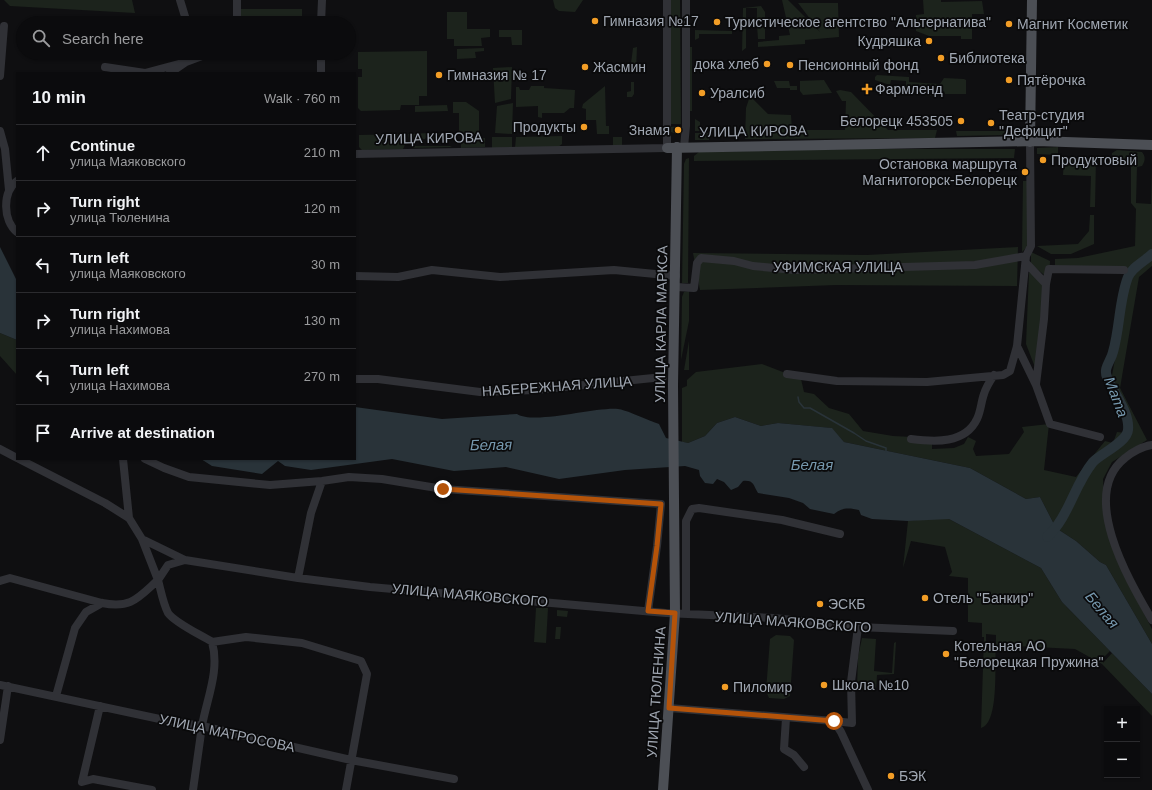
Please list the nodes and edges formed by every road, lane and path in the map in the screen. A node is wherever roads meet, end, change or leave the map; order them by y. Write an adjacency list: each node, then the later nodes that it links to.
1 (180, 0): 7 (street)
2 (237, 0): 8 (street)
3 (322, 0): 9 (street)
4 (667, 0): 23 (street, УЛИЦА КАРЛА МАРКСА)
5 (686, 0): 23 (street, УЛИЦА КАРЛА МАРКСА)
6 (1032, 0): 21 (main road)
7 (184, 16)
8 (237, 16)
9 (321, 16)
10 (4, 26): 19 (street)
11 (190, 60): 13 (street)
12 (321, 60): 18 (street)
13 (186, 62): 16 (street); 17 (street)
14 (105, 67): 15 (street)
15 (138, 72)
16 (149, 72)
17 (171, 72)
18 (321, 72)
19 (0, 76)
20 (0, 132): 26 (street)
21 (1030, 142): 22 (main road, УЛИЦА КИРОВА); 23 (main road, УЛИЦА КИРОВА); 28 (street)
22 (1152, 145)
23 (676, 147): 24 (street, УЛИЦА КИРОВА); 31 (main road, УЛИЦА КАРЛА МАРКСА)
24 (356, 154)
25 (16, 182): 26 (street)
26 (9, 190): 27 (street)
27 (16, 231)
28 (1026, 260): 32 (street); 33 (street, УФИМСКАЯ УЛИЦА); 34 (street)
29 (1124, 270): 32 (street)
30 (356, 276): 31 (street)
31 (676, 276): 33 (main road, УЛИЦА КАРЛА МАРКСА)
32 (1046, 284): 39 (street)
33 (676, 287): 49 (main road, УЛИЦА КАРЛА МАРКСА)
34 (1017, 346): 36 (street); 39 (street)
35 (787, 374): 36 (street)
36 (994, 375): 41 (street)
37 (663, 377): 38 (street, НАБЕРЕЖНАЯ УЛИЦА)
38 (356, 379)
39 (1036, 385): 40 (street)
40 (1100, 437)
41 (911, 439)
42 (1149, 445): 61 (street)
43 (0, 449): 44 (street)
44 (16, 457)
45 (22, 460): 50 (street)
46 (123, 460): 50 (street)
47 (147, 460): 48 (street)
48 (322, 482): 54 (street); 58 (street)
49 (675, 501): 59 (main road, УЛИЦА ТЮЛЕНИНА)
50 (129, 518): 52 (street)
51 (840, 534): 60 (street)
52 (142, 539): 53 (street, УЛИЦА МАЯКОВСКОГО); 55 (street)
53 (185, 560): 54 (street, УЛИЦА МАЯКОВСКОГО); 55 (street)
54 (298, 578): 58 (street, УЛИЦА МАЯКОВСКОГО)
55 (158, 580): 57 (street); 64 (street)
56 (0, 581): 57 (street)
57 (102, 603): 66 (street)
58 (648, 611): 59 (street, УЛИЦА МАЯКОВСКОГО)
59 (675, 613): 60 (street, УЛИЦА МАЯКОВСКОГО); 68 (main road, УЛИЦА ТЮЛЕНИНА)
60 (686, 614): 62 (street, УЛИЦА МАЯКОВСКОГО)
61 (1152, 620)
62 (858, 627): 63 (street, УЛИЦА МАЯКОВСКОГО); 70 (street)
63 (953, 631)
64 (212, 642): 71 (street); 73 (street)
65 (4, 686): 66 (street, УЛИЦА МАТРОСОВА); 72 (street)
66 (56, 696): 67 (street, УЛИЦА МАТРОСОВА)
67 (100, 706): 71 (street, УЛИЦА МАТРОСОВА); 76 (street)
68 (669, 708): 69 (street); 79 (main road, УЛИЦА ТЮЛЕНИНА)
69 (786, 718): 70 (street); 74 (street)
70 (834, 721): 80 (street)
71 (202, 726): 73 (street, УЛИЦА МАТРОСОВА); 77 (street)
72 (0, 740)
73 (351, 760): 75 (street, УЛИЦА МАТРОСОВА); 78 (street)
74 (804, 767)
75 (454, 779)
76 (152, 790)
77 (193, 790)
78 (346, 790)
79 (663, 790)
80 (868, 790)

